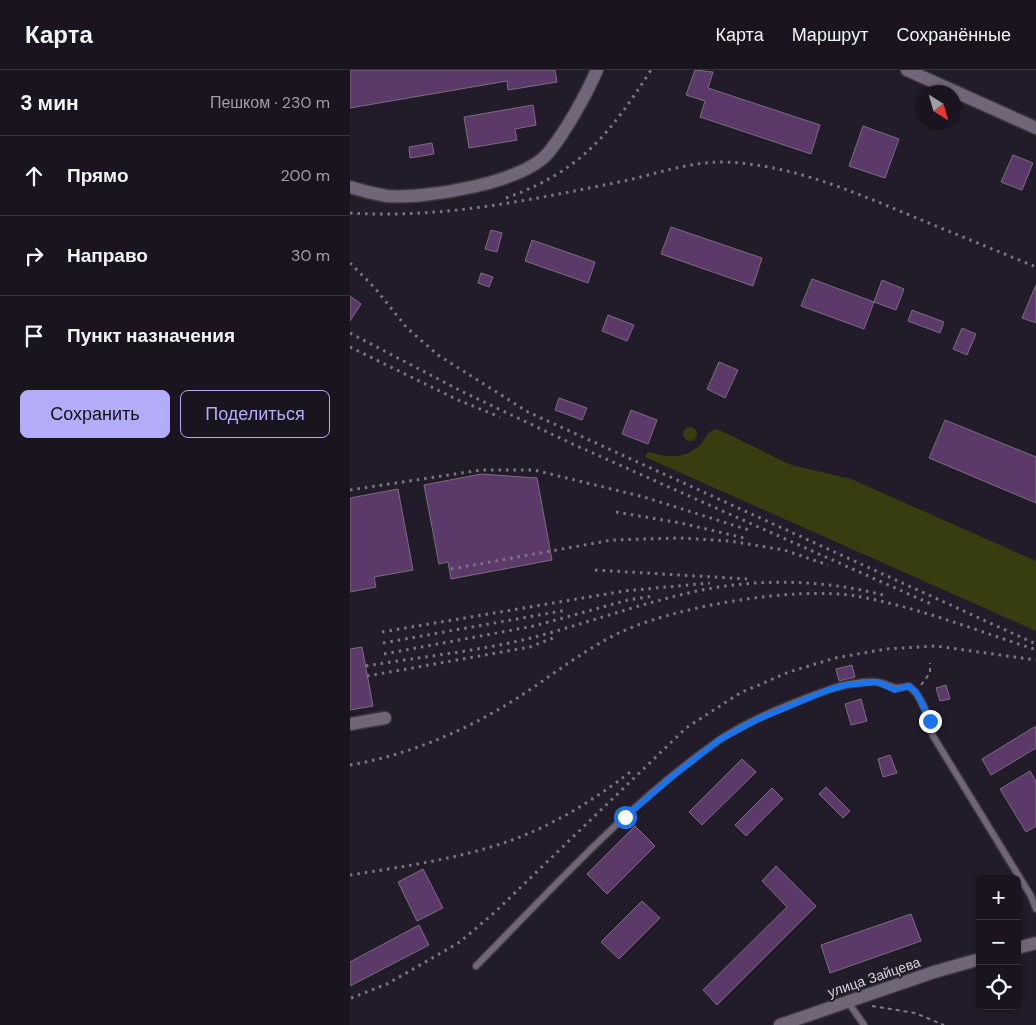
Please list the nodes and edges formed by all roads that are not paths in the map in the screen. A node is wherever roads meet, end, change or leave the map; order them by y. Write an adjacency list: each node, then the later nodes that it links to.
1 (597, 70): 4 (street)
2 (907, 70): 3 (street)
3 (1036, 128)
4 (350, 187)
5 (384, 718): 6 (street)
6 (350, 724)
7 (1036, 909): 11 (lane)
8 (1036, 943): 9 (street)
9 (1021, 947)
10 (976, 960): 12 (street, улица Зайцева)
11 (476, 966)
12 (848, 1002): 13 (street, улица Зайцева); 14 (lane)
13 (780, 1025)
14 (864, 1025)

